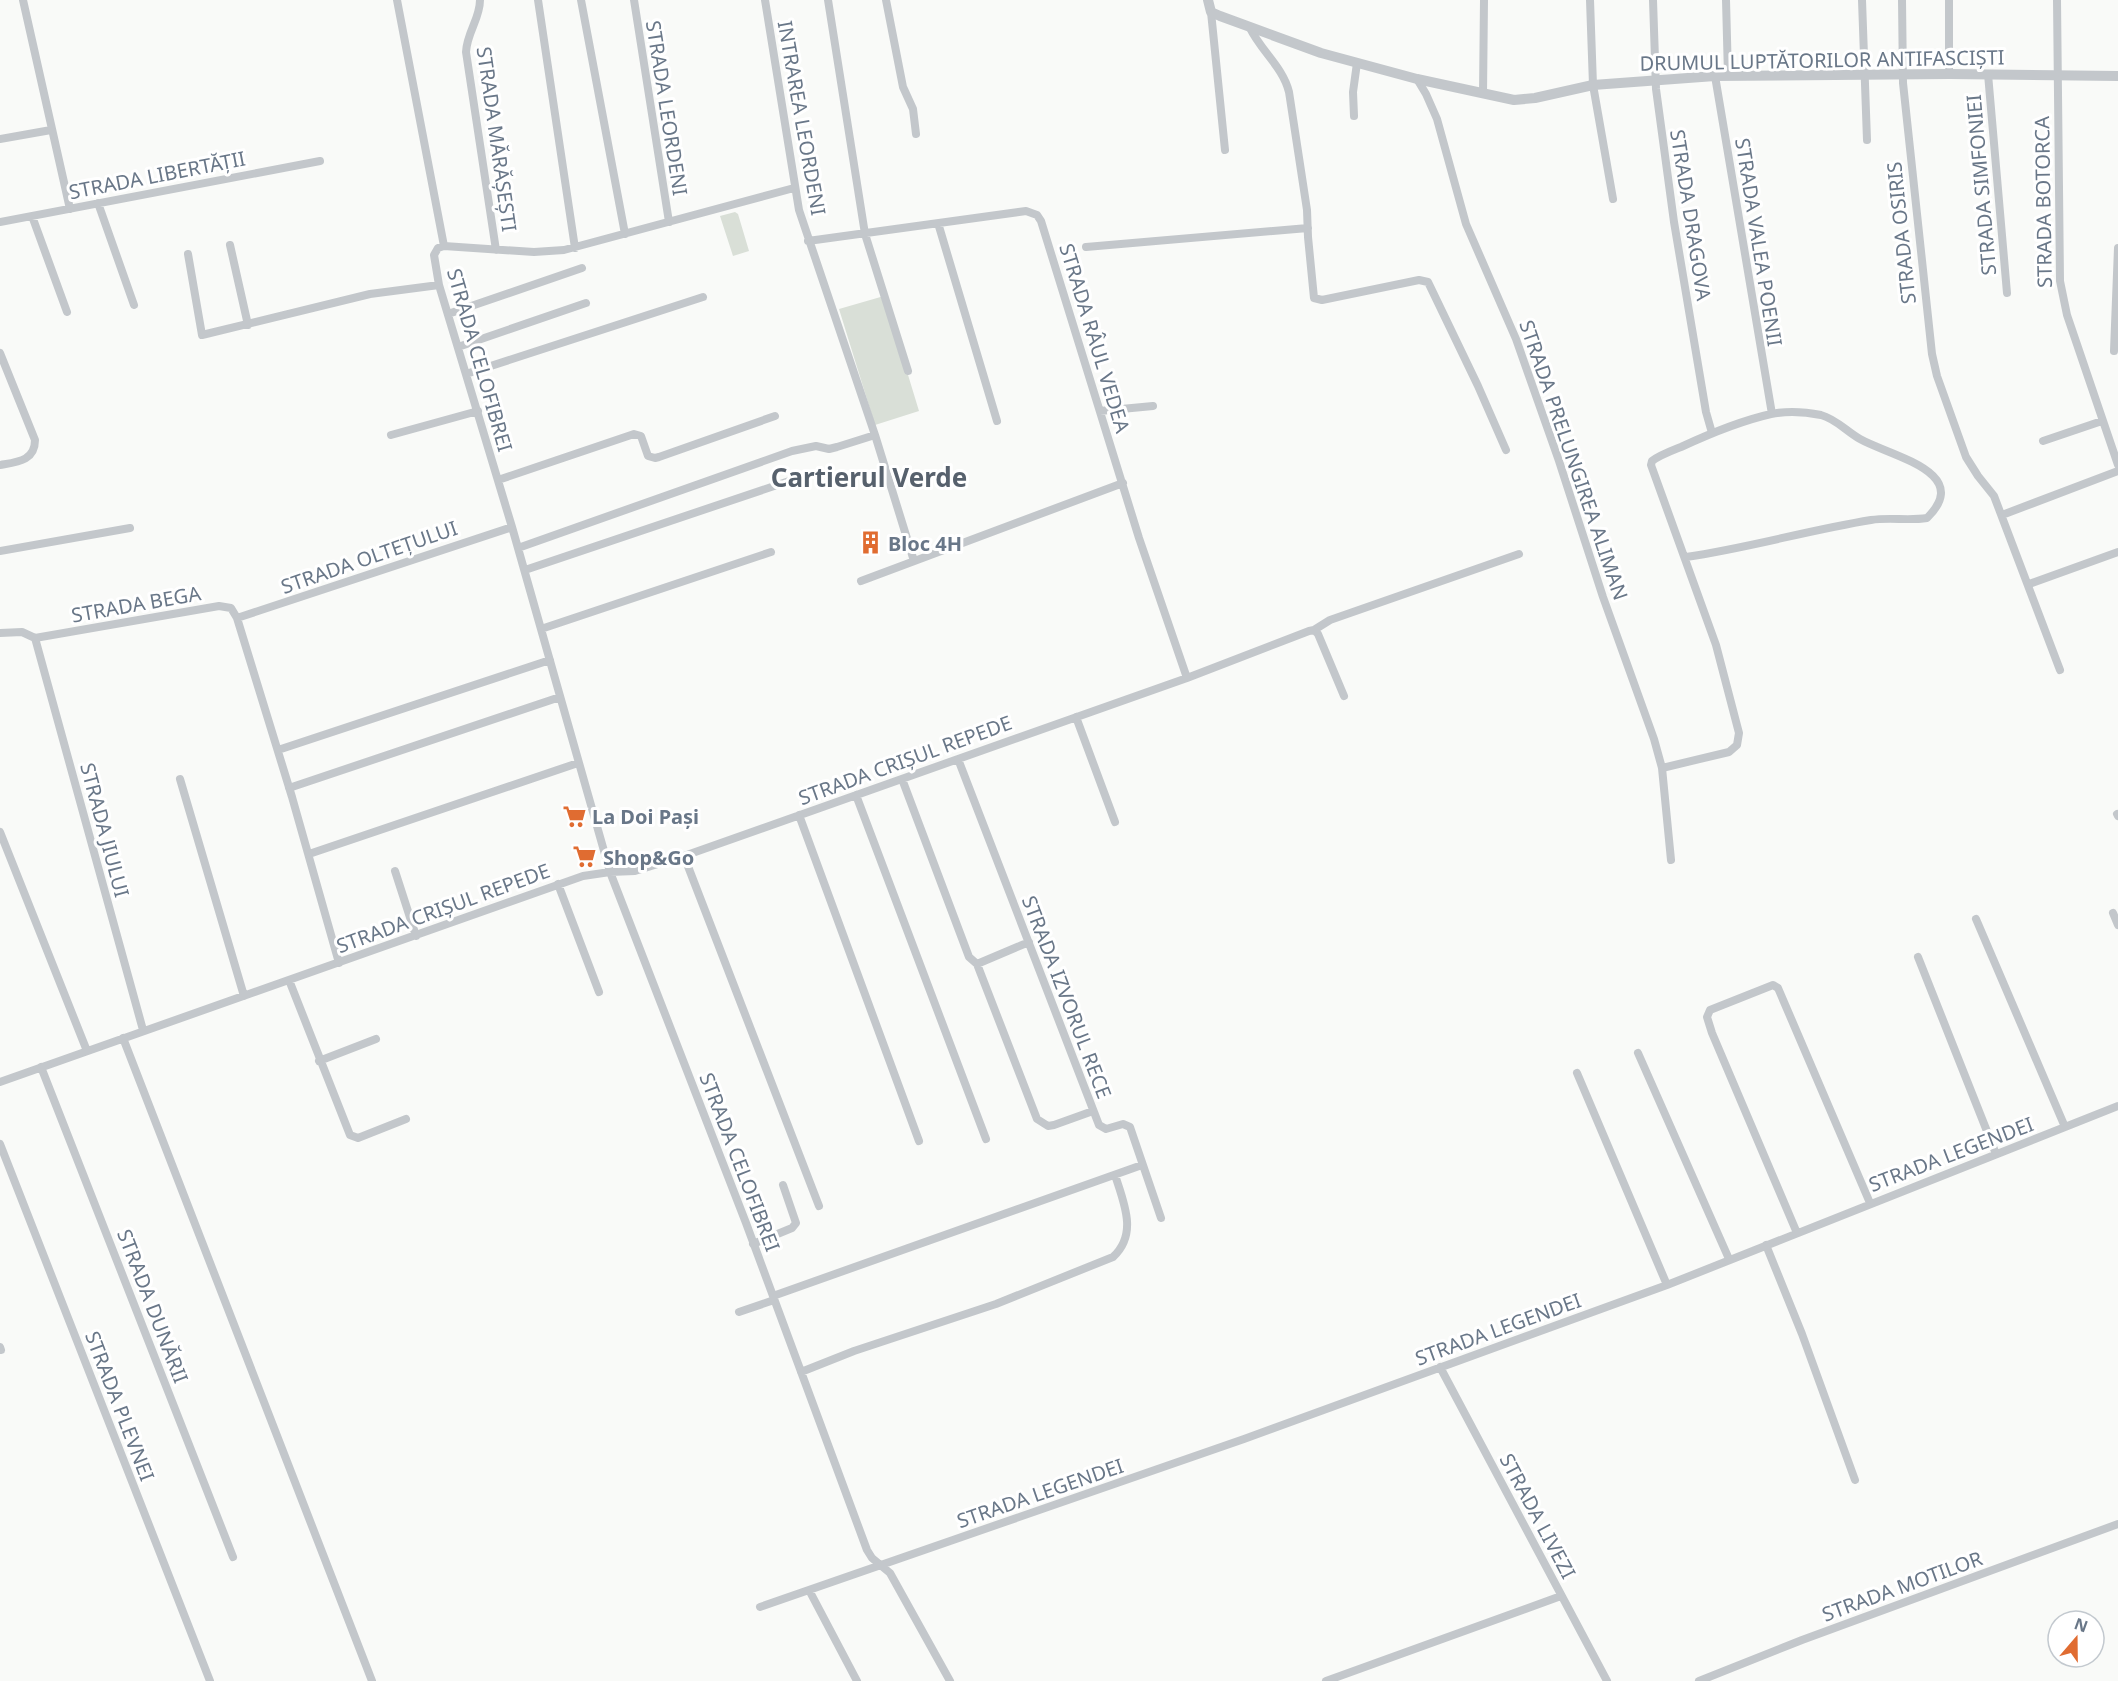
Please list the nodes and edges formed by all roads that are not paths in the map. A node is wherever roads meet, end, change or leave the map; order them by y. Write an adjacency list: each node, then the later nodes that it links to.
1 (23, 0): 35 (street)
2 (397, 0): 54 (street, STRADA CELOFIBREI)
3 (480, 0): 58 (street, STRADA MĂRĂȘEȘTI)
4 (537, 0): 56 (street)
5 (580, 0): 50 (street)
6 (634, 0): 47 (street, STRADA LEORDENI)
7 (765, 0): 41 (street, INTRAREA LEORDENI)
8 (828, 0): 51 (street)
9 (886, 0): 36 (street)
10 (1208, 0): 19 (street)
11 (1484, 0): 33 (street)
12 (1590, 0): 32 (street)
13 (1653, 0): 31 (street, STRADA DRAGOVA)
14 (1726, 0): 28 (street)
15 (1862, 0): 22 (street)
16 (1902, 0): 23 (street, STRADA OSIRIS)
17 (1949, 0): 24 (street)
18 (2056, 0): 26 (street, STRADA BOTORCA)
19 (1212, 12): 20 (street, DRUMUL LUPTĂTORILOR ANTIFASCIȘTI); 39 (street)
20 (1250, 28): 21 (street, DRUMUL LUPTĂTORILOR ANTIFASCIȘTI); 49 (street)
21 (1357, 63): 30 (street, DRUMUL LUPTĂTORILOR ANTIFASCIȘTI); 34 (street)
22 (1863, 74): 23 (street, DRUMUL LUPTĂTORILOR ANTIFASCIȘTI); 28 (street, DRUMUL LUPTĂTORILOR ANTIFASCIȘTI); 38 (street)
23 (1903, 74): 24 (street, DRUMUL LUPTĂTORILOR ANTIFASCIȘTI); 92 (street, STRADA OSIRIS)
24 (1949, 74): 25 (street, DRUMUL LUPTĂTORILOR ANTIFASCIȘTI)
25 (1988, 74): 26 (street, DRUMUL LUPTĂTORILOR ANTIFASCIȘTI); 62 (street, STRADA SIMFONIEI)
26 (2057, 74): 29 (street, DRUMUL LUPTĂTORILOR ANTIFASCIȘTI); 80 (street, STRADA BOTORCA)
27 (1715, 76): 28 (street, DRUMUL LUPTĂTORILOR ANTIFASCIȘTI); 31 (street, DRUMUL LUPTĂTORILOR ANTIFASCIȘTI); 77 (street, STRADA VALEA POENII)
28 (1728, 76)
29 (2118, 76)
30 (1417, 79): 33 (street, DRUMUL LUPTĂTORILOR ANTIFASCIȘTI); 119 (street, STRADA PRELUNGIREA ALIMAN)
31 (1654, 79): 32 (street, DRUMUL LUPTĂTORILOR ANTIFASCIȘTI); 81 (street, STRADA DRAGOVA)
32 (1593, 85): 33 (street, DRUMUL LUPTĂTORILOR ANTIFASCIȘTI); 42 (street)
33 (1483, 94)
34 (1354, 116)
35 (51, 130): 37 (street); 44 (street)
36 (916, 134)
37 (0, 139)
38 (1867, 140)
39 (1225, 150)
40 (320, 161): 43 (street, STRADA LIBERTĂȚII)
41 (794, 188): 47 (street, STRADA MĂRĂȘEȘTI); 52 (street, INTRAREA LEORDENI)
42 (1612, 199)
43 (98, 203): 44 (street, STRADA LIBERTĂȚII); 65 (street)
44 (70, 209): 45 (street, STRADA LIBERTĂȚII)
45 (32, 216): 46 (street, STRADA LIBERTĂȚII); 66 (street)
46 (0, 222)
47 (669, 222): 50 (street, STRADA MĂRĂȘEȘTI)
48 (938, 223): 51 (street); 76 (street, STRADA RÂUL VEDEA); 79 (street)
49 (1308, 228): 55 (street, STRADA RÂUL VEDEA); 85 (street)
50 (625, 234): 56 (street, STRADA MĂRĂȘEȘTI)
51 (865, 234): 52 (street); 72 (street)
52 (808, 241): 83 (street, INTRAREA LEORDENI)
53 (230, 245): 68 (street)
54 (444, 246): 58 (street, STRADA MĂRĂȘEȘTI); 61 (street, STRADA CELOFIBREI)
55 (1086, 247)
56 (575, 248): 58 (street, STRADA MĂRĂȘEȘTI)
57 (2118, 248): 70 (street)
58 (496, 250)
59 (188, 254): 68 (street)
60 (582, 268): 67 (street)
61 (439, 285): 67 (street, STRADA CELOFIBREI); 68 (street)
62 (2007, 293)
63 (703, 297): 73 (street)
64 (586, 303): 69 (street)
65 (134, 305)
66 (67, 312)
67 (448, 314): 69 (street, STRADA CELOFIBREI)
68 (248, 325)
69 (458, 347): 73 (street, STRADA CELOFIBREI)
70 (2114, 351)
71 (0, 353): 86 (street)
72 (909, 371)
73 (466, 374): 75 (street, STRADA CELOFIBREI)
74 (1152, 406): 76 (street)
75 (478, 411): 82 (street); 90 (street, STRADA CELOFIBREI)
76 (1101, 411): 91 (street, STRADA RÂUL VEDEA)
77 (1772, 414): 81 (street); 100 (street)
78 (775, 416): 90 (street)
79 (997, 421)
80 (2102, 421): 84 (street); 87 (street, STRADA BOTORCA)
81 (1712, 433): 100 (street)
82 (391, 435)
83 (875, 435): 95 (street); 101 (street, INTRAREA LEORDENI)
84 (2043, 441)
85 (1506, 450)
86 (0, 465)
87 (2118, 465)
88 (2118, 471): 92 (street)
89 (798, 478): 102 (street)
90 (498, 480): 93 (street, STRADA CELOFIBREI)
91 (1123, 483): 101 (street); 112 (street, STRADA RÂUL VEDEA)
92 (2002, 515): 104 (street, STRADA OSIRIS)
93 (512, 527): 95 (street, STRADA CELOFIBREI); 105 (street, STRADA OLTEȚULUI)
94 (130, 528): 96 (street)
95 (518, 548): 102 (street, STRADA CELOFIBREI)
96 (0, 551)
97 (771, 552): 106 (street)
98 (2118, 552): 104 (street)
99 (1519, 554): 107 (street, STRADA CRIȘUL REPEDE)
100 (1686, 556): 119 (street)
101 (914, 561): 103 (street)
102 (525, 570): 106 (street, STRADA CELOFIBREI)
103 (861, 581)
104 (2029, 584): 111 (street, STRADA OSIRIS)
105 (237, 618): 109 (street, STRADA BEGA); 116 (street)
106 (541, 629): 110 (street, STRADA CELOFIBREI)
107 (1314, 630): 112 (street, STRADA CRIȘUL REPEDE); 113 (street)
108 (0, 633): 109 (street)
109 (35, 638): 144 (street, STRADA JIULUI)
110 (550, 660): 114 (street, STRADA CELOFIBREI); 116 (street)
111 (2060, 670)
112 (1187, 678): 115 (street, STRADA CRIȘUL REPEDE)
113 (1344, 696)
114 (560, 697): 118 (street, STRADA CELOFIBREI); 122 (street)
115 (1076, 717): 117 (street, STRADA CRIȘUL REPEDE); 125 (street)
116 (278, 750): 122 (street)
117 (958, 759): 121 (street, STRADA CRIȘUL REPEDE); 137 (street, STRADA IZVORUL RECE)
118 (578, 764): 127 (street); 131 (street, STRADA CELOFIBREI)
119 (1662, 768): 129 (street, STRADA PRELUNGIREA ALIMAN)
120 (180, 779): 143 (street)
121 (902, 779): 123 (street, STRADA CRIȘUL REPEDE); 140 (street)
122 (290, 788): 127 (street)
123 (856, 795): 124 (street, STRADA CRIȘUL REPEDE); 157 (street)
124 (799, 815): 128 (street, STRADA CRIȘUL REPEDE); 158 (street)
125 (1115, 822)
126 (0, 832): 147 (street)
127 (309, 854): 139 (street)
128 (684, 856): 131 (street, STRADA CRIȘUL REPEDE); 165 (street)
129 (1671, 860)
130 (395, 871): 136 (street)
131 (610, 872): 132 (street, STRADA CRIȘUL REPEDE); 168 (street, STRADA CELOFIBREI)
132 (558, 884): 136 (street, STRADA CRIȘUL REPEDE); 142 (street)
133 (2113, 913): 135 (street)
134 (1976, 919): 156 (street)
135 (2118, 925)
136 (416, 936): 139 (street, STRADA CRIȘUL REPEDE)
137 (1029, 942): 140 (street); 154 (street, STRADA IZVORUL RECE)
138 (1918, 957): 160 (street)
139 (339, 963): 141 (street, STRADA CRIȘUL REPEDE)
140 (977, 964): 154 (street)
141 (289, 980): 143 (street, STRADA CRIȘUL REPEDE); 149 (street)
142 (599, 992)
143 (244, 996): 144 (street, STRADA CRIȘUL REPEDE)
144 (143, 1030): 145 (street, STRADA CRIȘUL REPEDE)
145 (123, 1038): 147 (street, STRADA CRIȘUL REPEDE); 184 (street)
146 (376, 1040): 149 (street)
147 (87, 1051): 150 (street, STRADA CRIȘUL REPEDE)
148 (1638, 1053): 170 (street)
149 (320, 1061): 155 (street)
150 (41, 1067): 152 (street, STRADA CRIȘUL REPEDE); 178 (street, STRADA DUNĂRII)
151 (1577, 1073): 171 (street)
152 (0, 1082)
153 (2118, 1106): 156 (street, STRADA LEGENDEI)
154 (1093, 1111): 161 (street, STRADA IZVORUL RECE)
155 (406, 1119)
156 (2065, 1127): 160 (street, STRADA LEGENDEI)
157 (986, 1139)
158 (919, 1141)
159 (0, 1144): 183 (street, STRADA PLEVNEI)
160 (1996, 1154): 164 (street, STRADA LEGENDEI)
161 (1142, 1165): 162 (street); 166 (street, STRADA IZVORUL RECE)
162 (1115, 1175): 172 (street); 175 (street)
163 (783, 1185): 168 (street)
164 (1870, 1203): 167 (street, STRADA LEGENDEI); 167 (street)
165 (819, 1206)
166 (1161, 1218)
167 (1797, 1233): 169 (street, STRADA LEGENDEI)
168 (753, 1244): 172 (street, STRADA CELOFIBREI)
169 (1766, 1245): 170 (street, STRADA LEGENDEI); 176 (street)
170 (1729, 1259): 171 (street, STRADA LEGENDEI)
171 (1667, 1285): 174 (street, STRADA LEGENDEI)
172 (773, 1298): 173 (street); 175 (street, STRADA CELOFIBREI)
173 (740, 1312)
174 (1440, 1367): 179 (street, STRADA LEGENDEI); 181 (street, STRADA LIVEZI)
175 (801, 1372): 179 (street, STRADA CELOFIBREI)
176 (1855, 1479)
177 (2117, 1526): 189 (street, STRADA MOTILOR)
178 (233, 1557)
179 (882, 1566): 180 (street); 186 (street, STRADA CELOFIBREI)
180 (809, 1590): 182 (street); 185 (street)
181 (1561, 1596): 187 (street); 188 (street, STRADA LIVEZI)
182 (760, 1607)
183 (210, 1681)
184 (372, 1681)
185 (857, 1681)
186 (950, 1681)
187 (1326, 1681)
188 (1607, 1681)
189 (1699, 1681)

